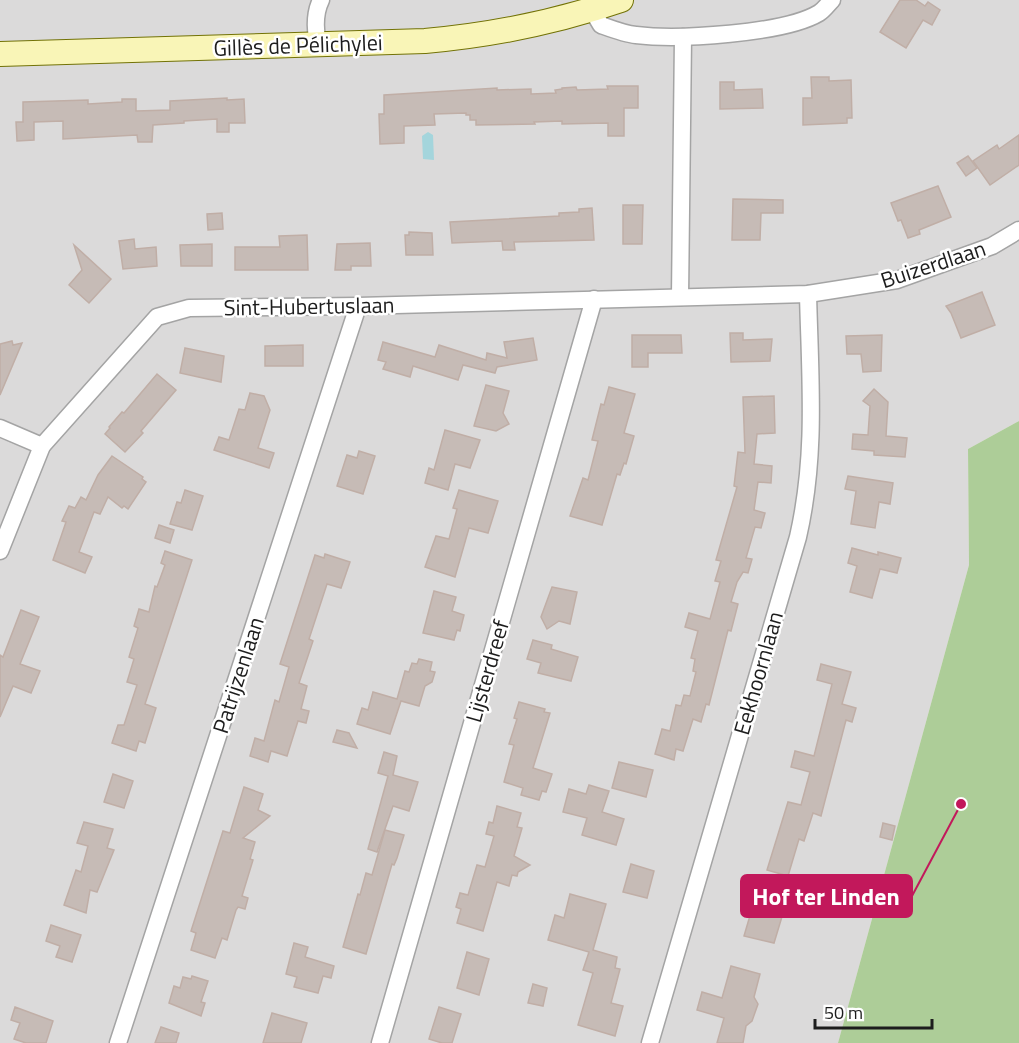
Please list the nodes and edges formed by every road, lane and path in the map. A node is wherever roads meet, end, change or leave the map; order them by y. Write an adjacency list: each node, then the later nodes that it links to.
1 (321, 0): 6 (street)
2 (621, 0): 4 (main road, Gillès de Pélichylei)
3 (832, 0): 5 (street)
4 (592, 10): 5 (street); 6 (main road, Gillès de Pélichylei)
5 (683, 37): 10 (street)
6 (318, 45): 7 (main road, Gillès de Pélichylei)
7 (0, 54)
8 (1019, 230): 9 (street, Buizerdlaan)
9 (808, 294): 10 (street, Sint-Hubertuslaan); 18 (street, Eekhoornlaan)
10 (680, 297): 11 (street, Sint-Hubertuslaan)
11 (594, 299): 12 (street, Sint-Hubertuslaan); 17 (street, Lijsterdreef)
12 (358, 306): 14 (street, Sint-Hubertuslaan); 16 (street, Patrijzenlaan)
13 (0, 428): 14 (street)
14 (42, 446): 15 (street, Sint-Hubertuslaan)
15 (0, 551)
16 (118, 1043)
17 (380, 1043)
18 (650, 1043)

